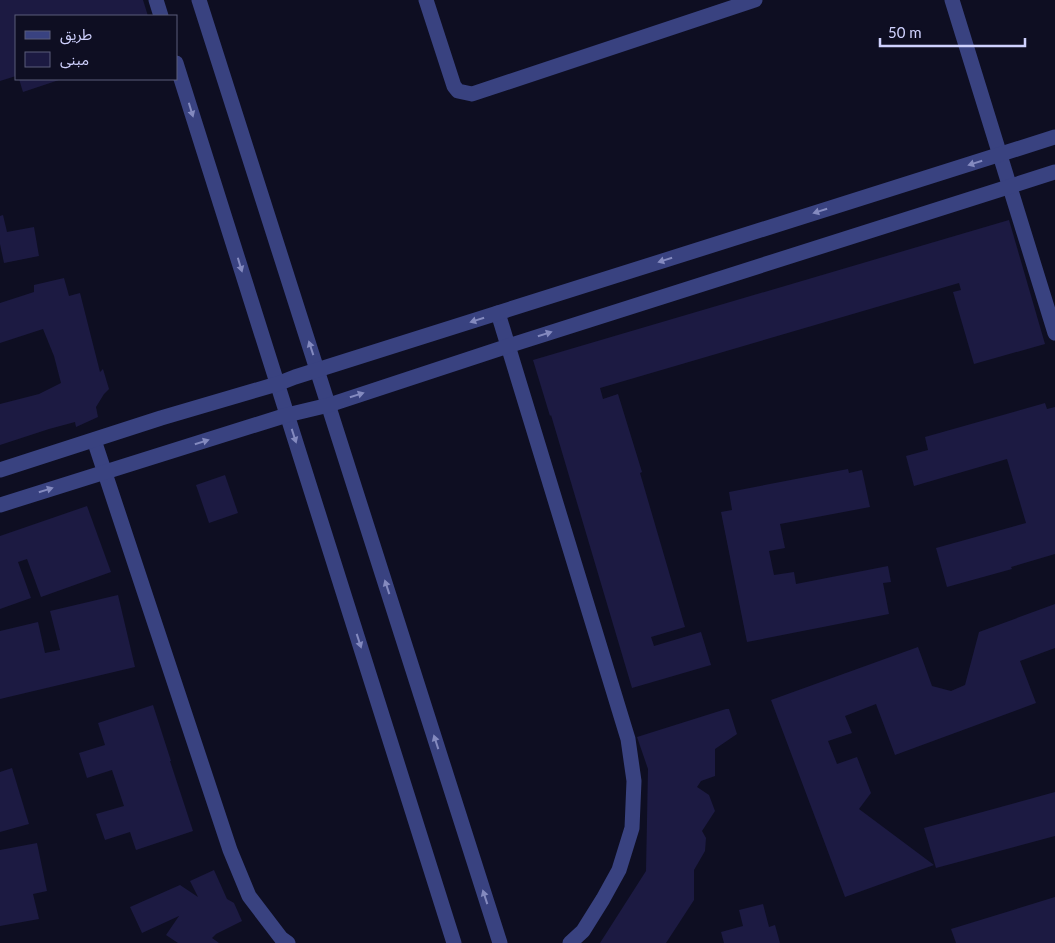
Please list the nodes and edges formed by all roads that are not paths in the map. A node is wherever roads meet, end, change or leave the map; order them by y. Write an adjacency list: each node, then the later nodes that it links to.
1 (156, 0): 6 (street)
2 (200, 0): 15 (street, one-way to 2)
3 (426, 0): 4 (street)
4 (755, 0)
5 (952, 0): 9 (street)
6 (161, 15)
7 (178, 69): 16 (street, one-way to 16)
8 (1055, 137): 9 (street)
9 (1000, 155): 11 (street); 12 (street, one-way to 12)
10 (1055, 172): 11 (street)
11 (1010, 186): 13 (street); 14 (street, one-way to 11)
12 (498, 313): 14 (street); 15 (street, one-way to 15)
13 (1055, 333)
14 (508, 346): 17 (street, one-way to 14); 26 (street)
15 (318, 370): 16 (street); 17 (street)
16 (277, 384): 18 (street); 19 (street)
17 (329, 405): 18 (street); 25 (street, one-way to 17)
18 (287, 415): 21 (street, one-way to 18); 24 (street, one-way to 24)
19 (94, 440): 20 (street); 21 (street)
20 (0, 470)
21 (104, 472): 22 (street, one-way to 21); 23 (street)
22 (0, 505)
23 (288, 943)
24 (454, 943)
25 (500, 943)
26 (570, 943)

